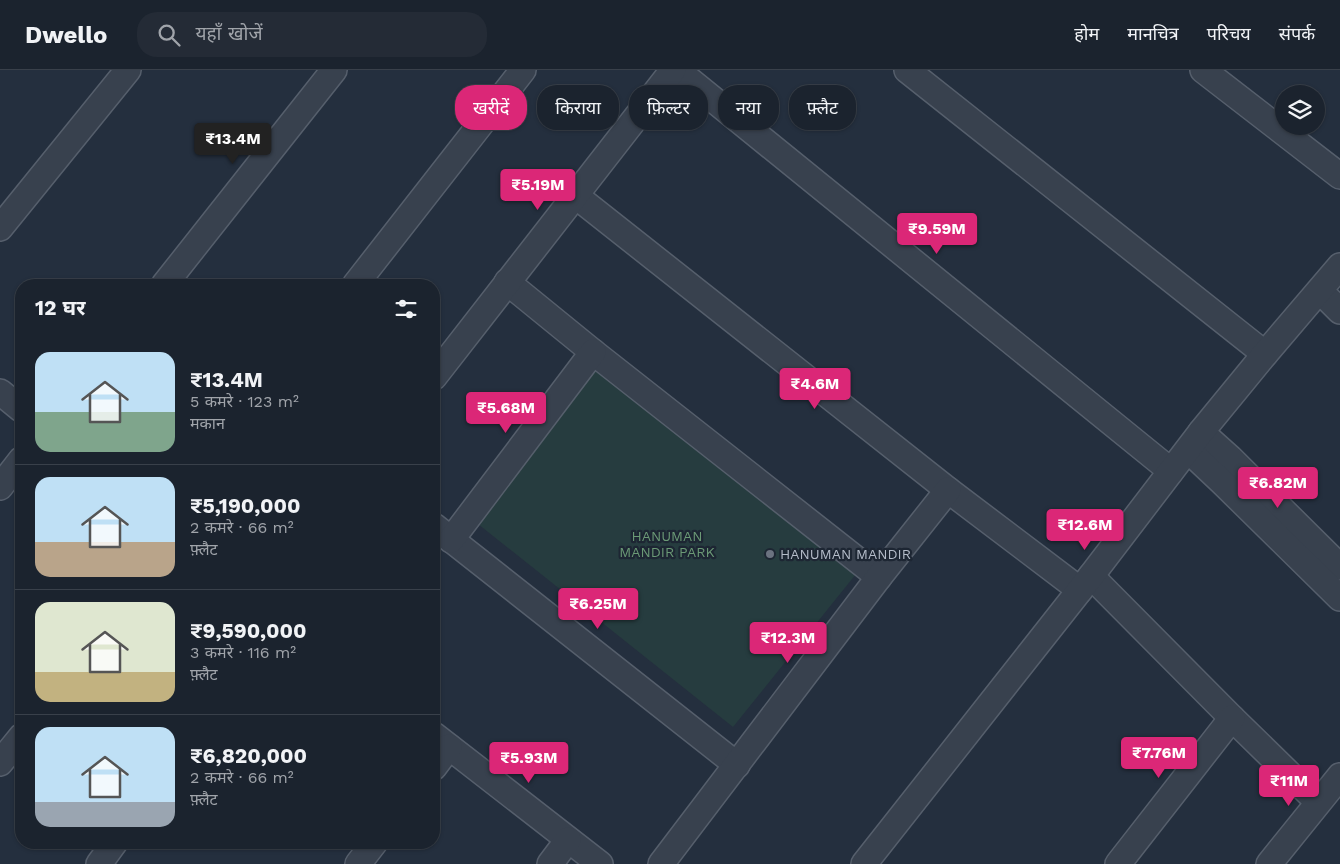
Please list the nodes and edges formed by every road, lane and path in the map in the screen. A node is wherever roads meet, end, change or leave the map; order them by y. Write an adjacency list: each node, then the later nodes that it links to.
1 (128, 70): 9 (street)
2 (334, 70): 11 (street)
3 (523, 70): 12 (street)
4 (675, 70): 8 (street); 23 (street)
5 (907, 70): 17 (street)
6 (1203, 70): 7 (street)
7 (1340, 176)
8 (576, 196): 13 (street); 25 (street)
9 (0, 228)
10 (1340, 266): 14 (street)
11 (169, 279)
12 (360, 279)
13 (507, 282): 16 (street); 18 (street)
14 (1320, 291): 15 (street); 17 (street)
15 (1340, 311)
16 (593, 352): 26 (street); 28 (street)
17 (1265, 354): 21 (street)
18 (440, 369)
19 (0, 392): 20 (street)
20 (15, 404)
21 (1195, 441): 23 (street); 27 (street); 30 (street)
22 (15, 468): 24 (street)
23 (1171, 471): 29 (street)
24 (0, 487)
25 (948, 490): 28 (street); 29 (street)
26 (442, 533): 35 (street)
27 (1340, 567)
28 (879, 577): 35 (street)
29 (1086, 583): 31 (street); 46 (street)
30 (1340, 598)
31 (1232, 718): 37 (street); 47 (street)
32 (442, 741): 38 (street)
33 (15, 744): 34 (street)
34 (0, 763)
35 (737, 765): 45 (street)
36 (1340, 776): 37 (street)
37 (1318, 802): 48 (street)
38 (568, 840): 43 (street); 44 (street)
39 (110, 849): 41 (street)
40 (370, 849): 42 (street)
41 (98, 864)
42 (358, 864)
43 (550, 864)
44 (600, 864)
45 (661, 864)
46 (864, 864)
47 (1118, 864)
48 (1269, 864)

